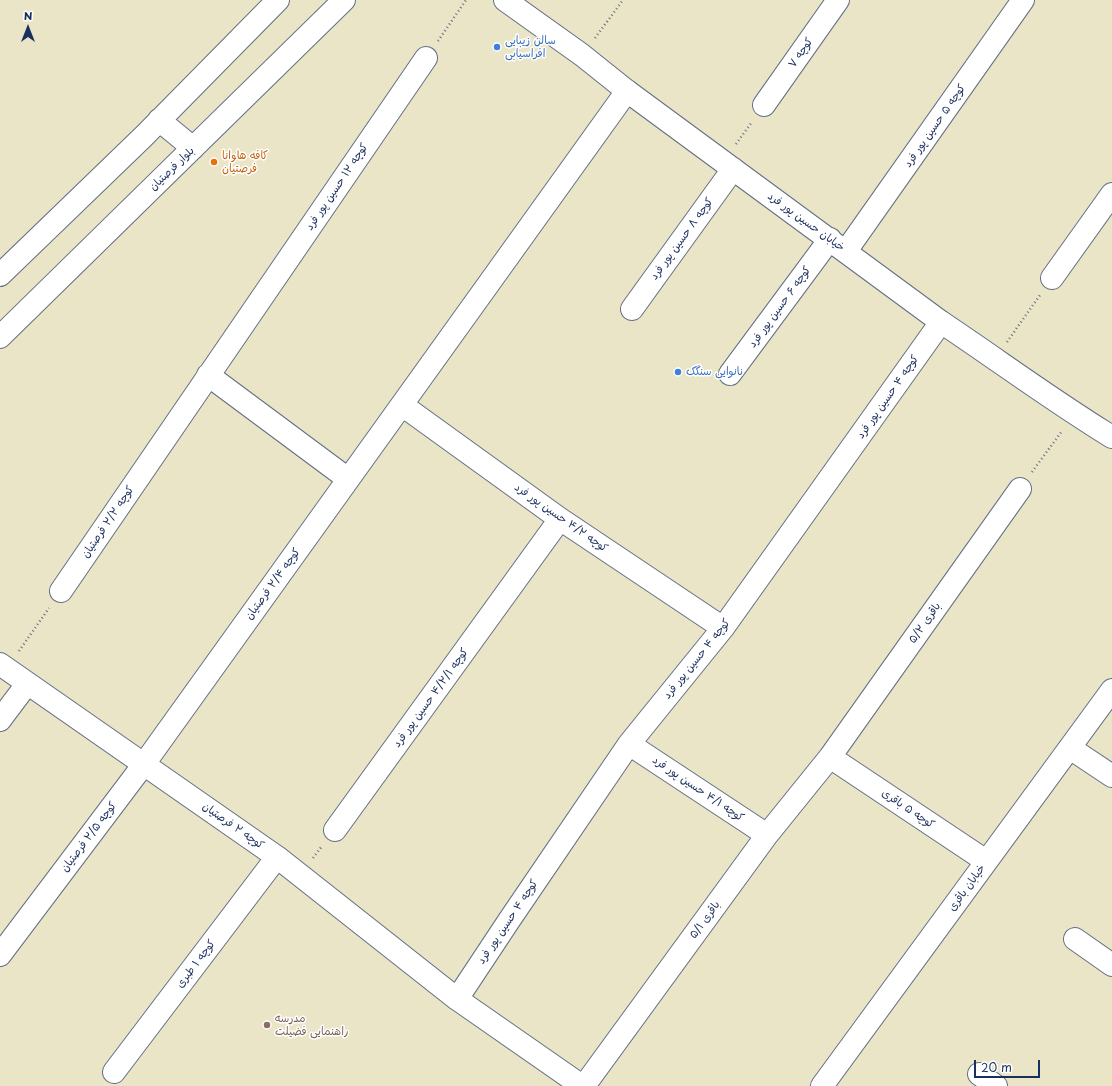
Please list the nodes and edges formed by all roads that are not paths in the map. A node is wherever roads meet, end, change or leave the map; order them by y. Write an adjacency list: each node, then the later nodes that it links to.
1 (278, 0): 9 (street)
2 (344, 0): 10 (street, بلوار فرصتیان)
3 (505, 0): 7 (street, خیابان حسین پور فرد)
4 (838, 0): 8 (street, کوچه ۷)
5 (1023, 0): 13 (street, کوچه ۵ حسین پور فرد)
6 (426, 58): 20 (street, کوچه ۱۲ حسین پور فرد)
7 (627, 91): 11 (street, خیابان حسین پور فرد); 21 (street, کوچه ۲/۴ فرصتیان)
8 (764, 105)
9 (159, 120): 10 (street); 14 (street)
10 (193, 148): 18 (street, بلوار فرصتیان)
11 (728, 166): 13 (street, خیابان حسین پور فرد); 16 (street, کوچه ۸ حسین پور فرد)
12 (1112, 194): 15 (street)
13 (838, 245): 17 (street, خیابان حسین پور فرد); 19 (street, کوچه ۶ حسین پور فرد)
14 (0, 275)
15 (1052, 278)
16 (632, 309)
17 (941, 322): 22 (street, خیابان حسین پور فرد); 27 (street, کوچه ۴ حسین پور فرد)
18 (0, 337)
19 (730, 374)
20 (208, 375): 23 (street); 26 (street, کوچه ۲/۲ فرصتیان)
21 (402, 405): 23 (street, کوچه ۲/۴ فرصتیان); 25 (street, کوچه ۴/۲ حسین پور فرد)
22 (1112, 437)
23 (348, 479): 35 (street, کوچه ۲/۴ فرصتیان)
24 (1020, 488): 34 (street, باقری ۵/۲)
25 (560, 519): 27 (street, کوچه ۴/۲ حسین پور فرد); 37 (street, کوچه ۴/۲/۱ حسین پور فرد)
26 (61, 591)
27 (723, 628): 32 (street, کوچه ۴ حسین پور فرد)
28 (3, 667): 29 (street, کوچه ۲ فرصتیان)
29 (27, 684): 31 (street); 35 (street, کوچه ۲ فرصتیان)
30 (1112, 690): 33 (street, خیابان باقری)
31 (0, 720)
32 (629, 744): 38 (street, کوچه ۴/۱ حسین پور فرد); 44 (street, کوچه ۴ حسین پور فرد)
33 (1070, 748): 36 (street); 40 (street, خیابان باقری)
34 (830, 757): 38 (street, باقری ۵/۱); 40 (street, کوچه ۵ باقری)
35 (144, 764): 39 (street, کوچه ۲ فرصتیان); 42 (street, کوچه ۲/۵ فرصتیان)
36 (1112, 776)
37 (335, 830)
38 (767, 835): 46 (street, باقری ۵/۱)
39 (277, 857): 44 (street, کوچه ۲ فرصتیان); 45 (street, کوچه ۱ طبری)
40 (986, 861): 47 (street, خیابان باقری)
41 (1075, 939): 43 (street)
42 (0, 955)
43 (1112, 965)
44 (458, 999): 46 (street, کوچه ۲ فرصتیان)
45 (114, 1072)
46 (583, 1086)
47 (822, 1086)

